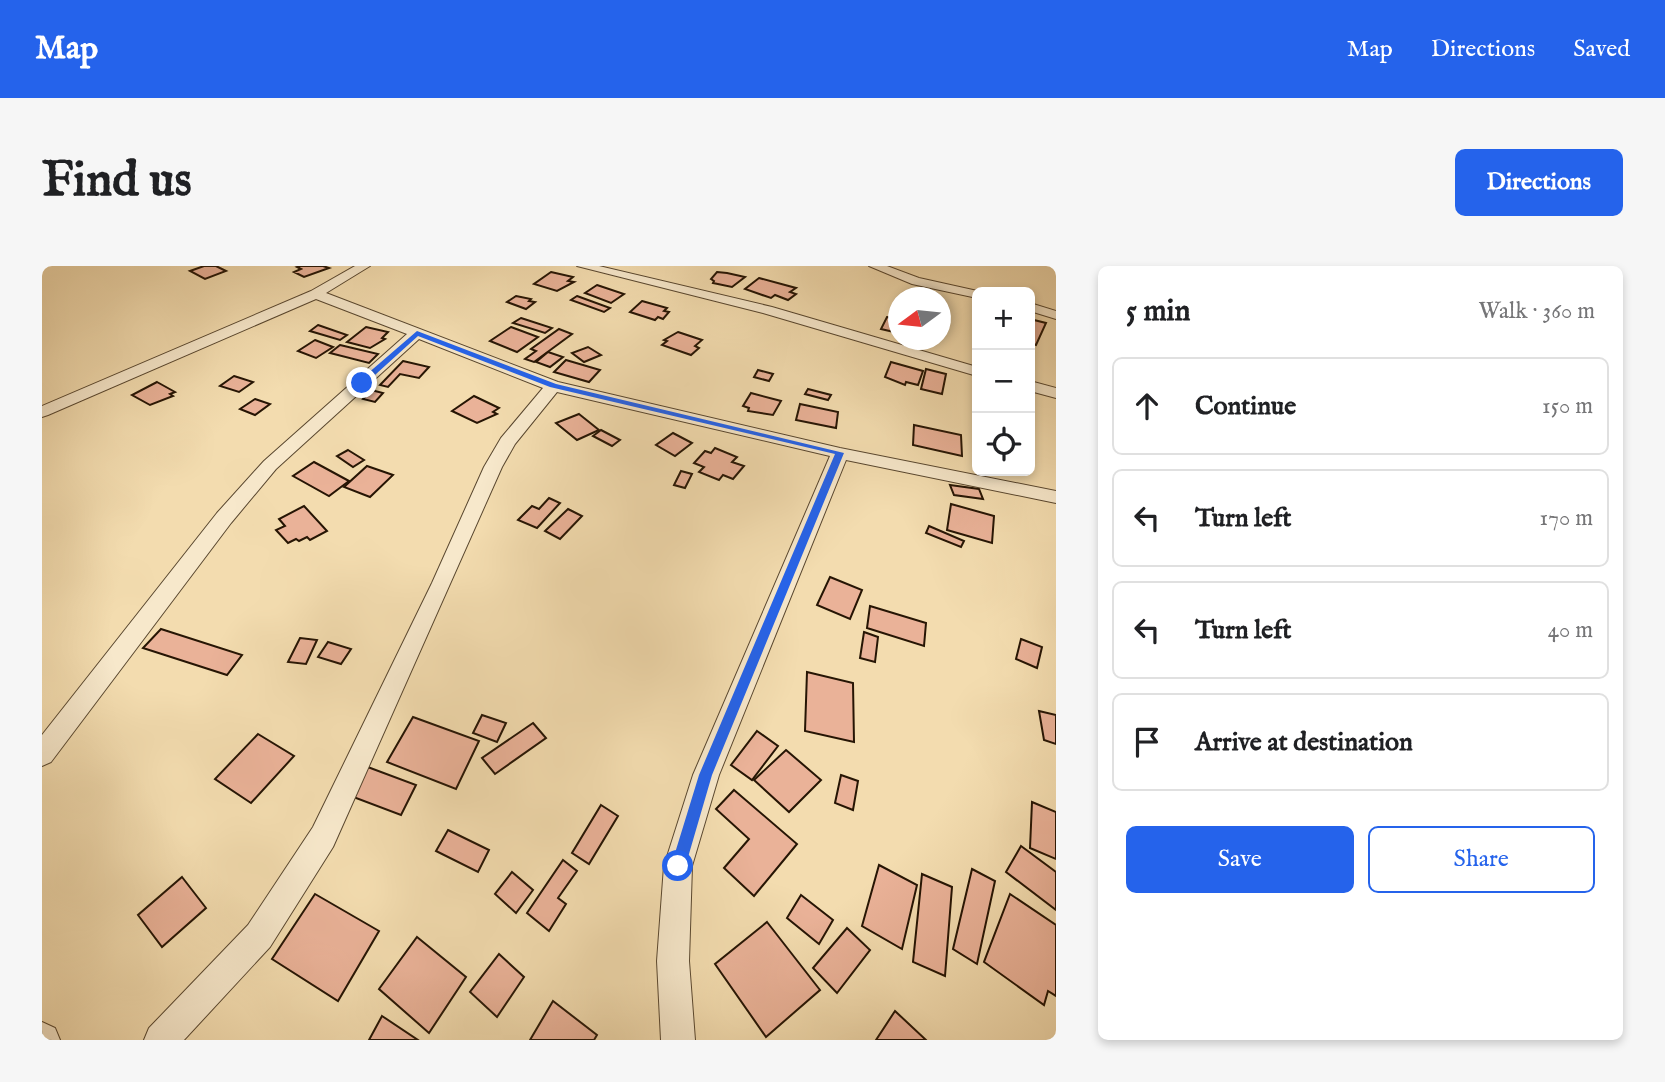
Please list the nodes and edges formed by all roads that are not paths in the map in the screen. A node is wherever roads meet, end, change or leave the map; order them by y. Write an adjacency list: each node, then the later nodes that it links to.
1 (364, 266): 5 (street)
2 (583, 266): 9 (street)
3 (875, 266): 4 (street)
4 (972, 293)
5 (316, 295): 8 (street); 13 (street)
6 (1035, 309): 7 (street)
7 (1056, 315)
8 (417, 333): 10 (street); 16 (street)
9 (972, 371)
10 (553, 386): 14 (street); 17 (street)
11 (1035, 387): 12 (street)
12 (1056, 393)
13 (42, 412)
14 (840, 453): 15 (street); 18 (street)
15 (1056, 497)
16 (42, 754)
17 (161, 1040)
18 (678, 1040)

